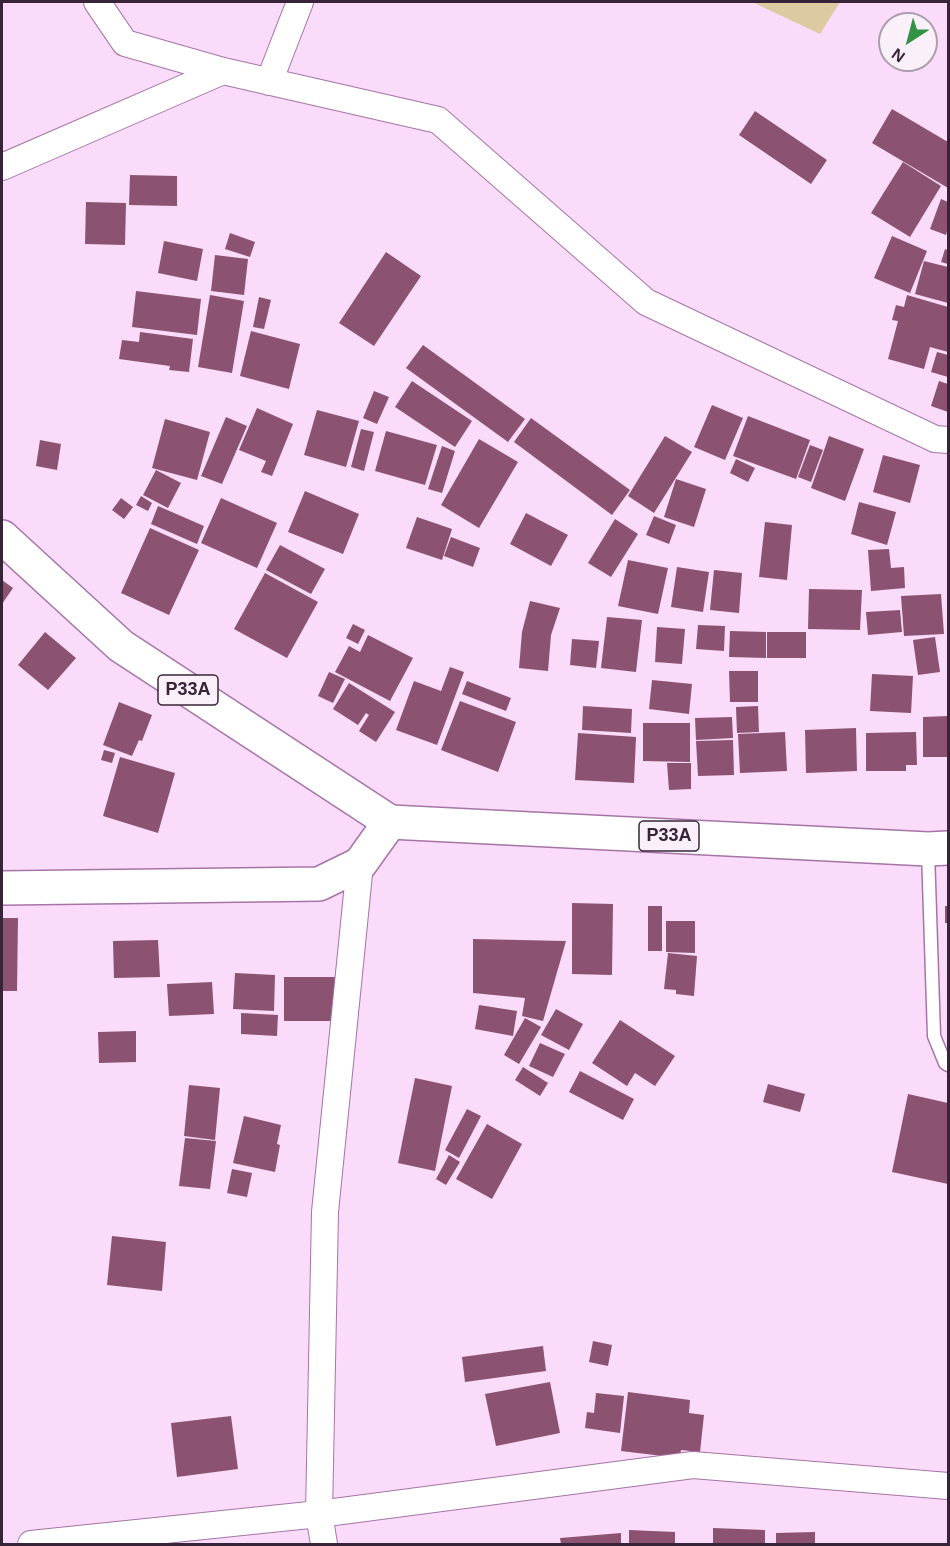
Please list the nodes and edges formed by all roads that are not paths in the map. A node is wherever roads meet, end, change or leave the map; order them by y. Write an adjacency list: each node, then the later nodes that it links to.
1 (97, 2): 3 (street)
2 (300, 2): 4 (street)
3 (223, 71): 4 (street); 5 (street)
4 (268, 82): 6 (street)
5 (2, 167)
6 (948, 440)
7 (2, 537): 8 (main road, P33A)
8 (390, 822): 9 (main road, P33A); 10 (main road)
9 (938, 849): 12 (lane)
10 (360, 864): 11 (main road); 14 (street)
11 (2, 888)
12 (948, 1065)
13 (948, 1486): 14 (street)
14 (319, 1514): 15 (street); 16 (street)
15 (31, 1545)
16 (324, 1545)

